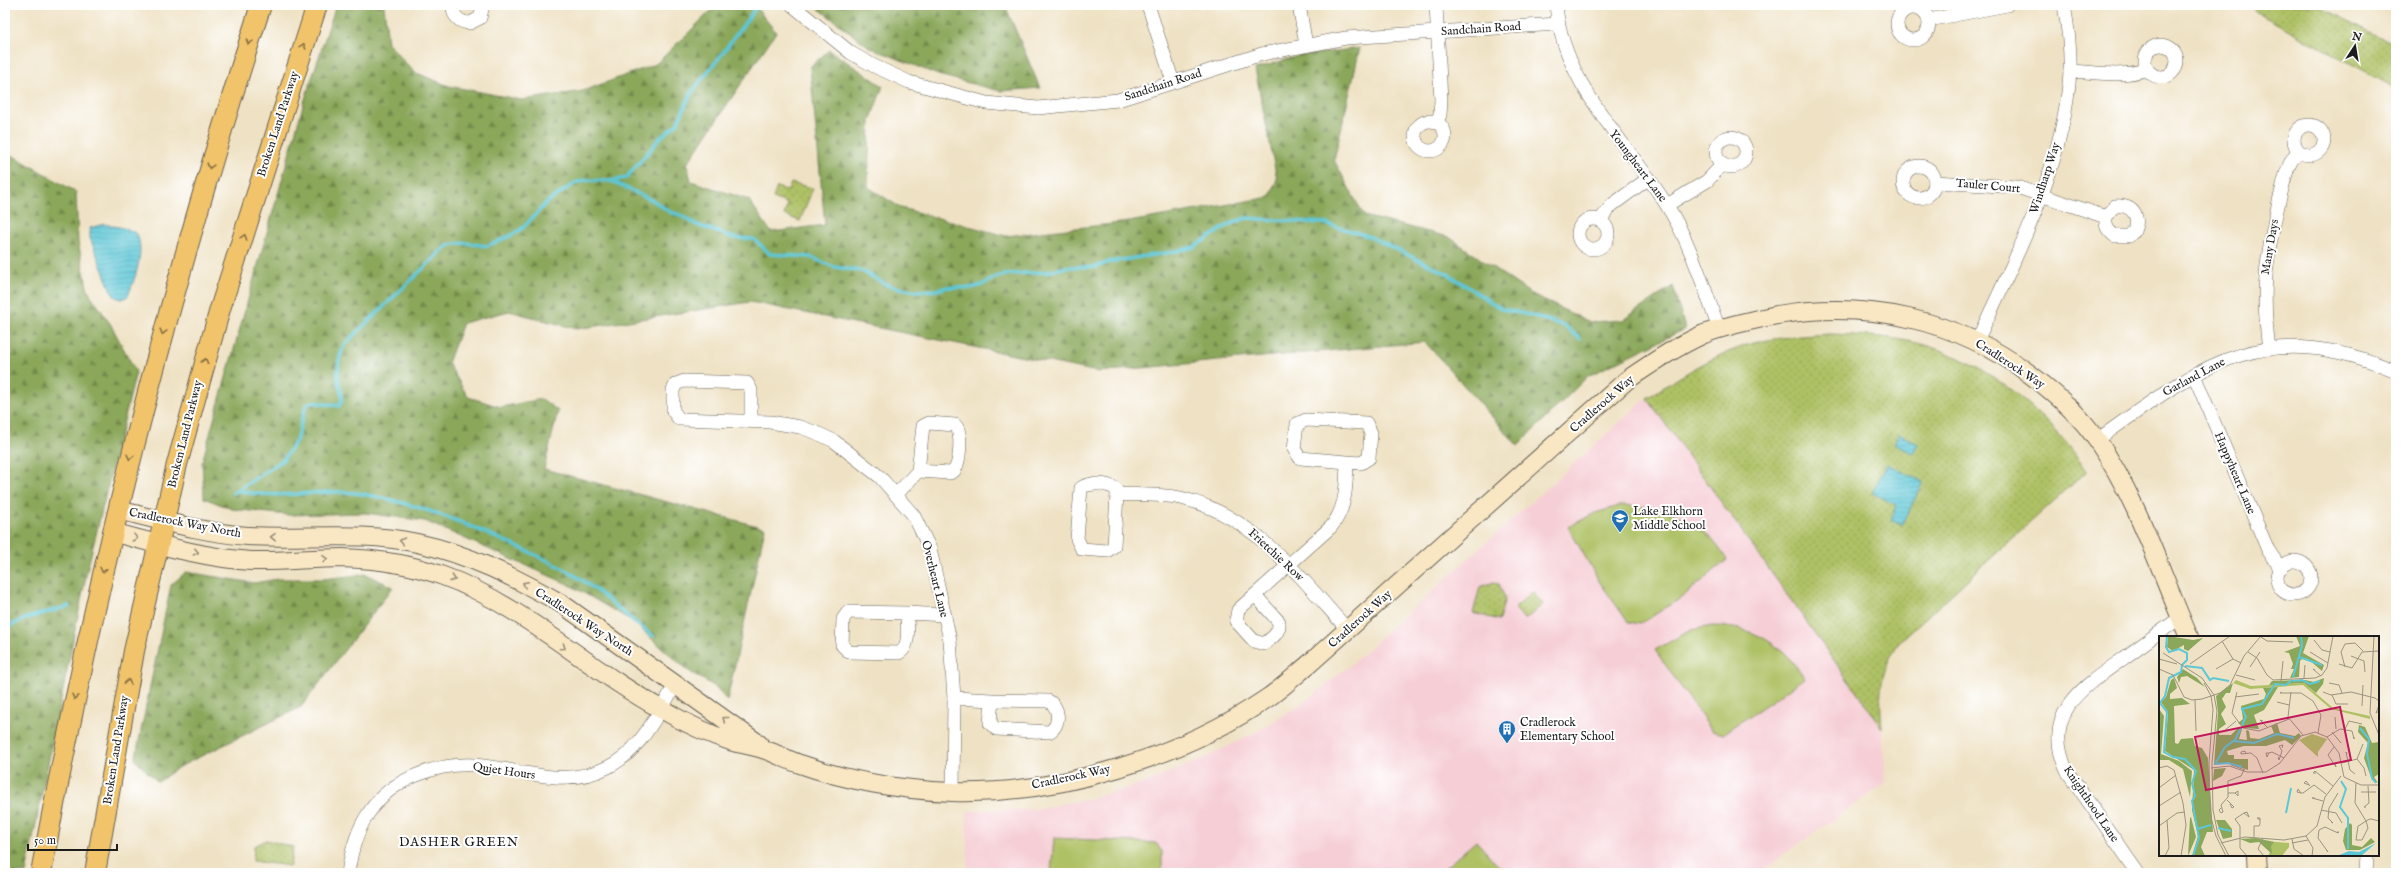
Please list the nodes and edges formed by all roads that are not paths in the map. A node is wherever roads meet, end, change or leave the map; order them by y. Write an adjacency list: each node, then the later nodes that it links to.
1 (261, 5): 39 (main road, one-way to 39)
2 (317, 5): 40 (main road, Broken Land Parkway, one-way to 2)
3 (453, 5): 4 (street)
4 (484, 5)
5 (792, 5): 18 (street, Sandchain Road)
6 (1148, 5): 18 (street)
7 (1299, 5): 15 (street)
8 (1436, 5): 14 (street)
9 (1556, 5): 13 (street, Youngheart Lane)
10 (2008, 5): 12 (street)
11 (2064, 5): 17 (street, Windharp Way)
12 (1929, 20)
13 (1558, 24): 14 (street, Sandchain Road); 22 (street, Youngheart Lane)
14 (1437, 32): 15 (street, Sandchain Road); 19 (street)
15 (1306, 45): 18 (street, Sandchain Road)
16 (2147, 69): 17 (street)
17 (2070, 71): 24 (street, Windharp Way)
18 (1174, 82)
19 (1436, 122)
20 (2298, 151): 30 (street, Many Days)
21 (1722, 165): 25 (street)
22 (1649, 178): 25 (street, Youngheart Lane); 27 (street)
23 (1935, 182): 24 (street, Tauler Court)
24 (2041, 194): 26 (street, Tauler Court); 29 (street, Windharp Way)
25 (1667, 205): 28 (street, Youngheart Lane)
26 (2106, 217)
27 (1600, 220)
28 (1719, 329): 29 (street, Cradlerock Way); 49 (street, Cradlerock Way)
29 (1977, 341): 34 (street, Cradlerock Way)
30 (2269, 349): 31 (street, Garland Lane); 32 (street, Garland Lane)
31 (2396, 371)
32 (2194, 375): 34 (street, Garland Lane); 44 (street, Happyheart Lane)
33 (751, 421): 33 (street, Overheart Lane); 37 (street, Overheart Lane)
34 (2097, 440): 48 (street, Cradlerock Way)
35 (1347, 462): 35 (street); 43 (street)
36 (918, 471): 36 (street); 37 (street)
37 (897, 494): 47 (street, Overheart Lane)
38 (1117, 494): 38 (street, Frietchie Row); 43 (street, Frietchie Row)
39 (118, 510): 40 (street, Cradlerock Way North); 41 (main road)
40 (164, 521): 42 (main road, Broken Land Parkway); 51 (street, Cradlerock Way North, one-way to 40)
41 (112, 532): 42 (street, Cradlerock Way North, one-way to 42); 59 (main road, one-way to 59)
42 (158, 544): 54 (street, Cradlerock Way North, one-way to 54); 60 (main road, Broken Land Parkway, one-way to 42)
43 (1289, 565): 45 (street); 49 (street, Frietchie Row)
44 (2281, 569)
45 (1255, 595)
46 (907, 613): 46 (street); 47 (street)
47 (945, 615): 52 (street, Overheart Lane)
48 (2180, 618): 50 (street, Cradlerock Way); 62 (street, Knighthood Lane)
49 (1348, 630): 56 (street, Cradlerock Way)
50 (2188, 636)
51 (676, 684): 54 (street, Quiet Hours); 55 (street, Cradlerock Way North, one-way to 51)
52 (954, 698): 53 (street); 56 (street, Overheart Lane)
53 (992, 700): 53 (street)
54 (660, 709): 55 (street, Cradlerock Way North); 61 (street, Quiet Hours)
55 (768, 750): 56 (street, Cradlerock Way North)
56 (953, 792)
57 (2257, 856): 63 (street)
58 (2367, 856): 64 (street)
59 (41, 873)
60 (96, 873)
61 (348, 873)
62 (2138, 873)
63 (2258, 873)
64 (2366, 873)

